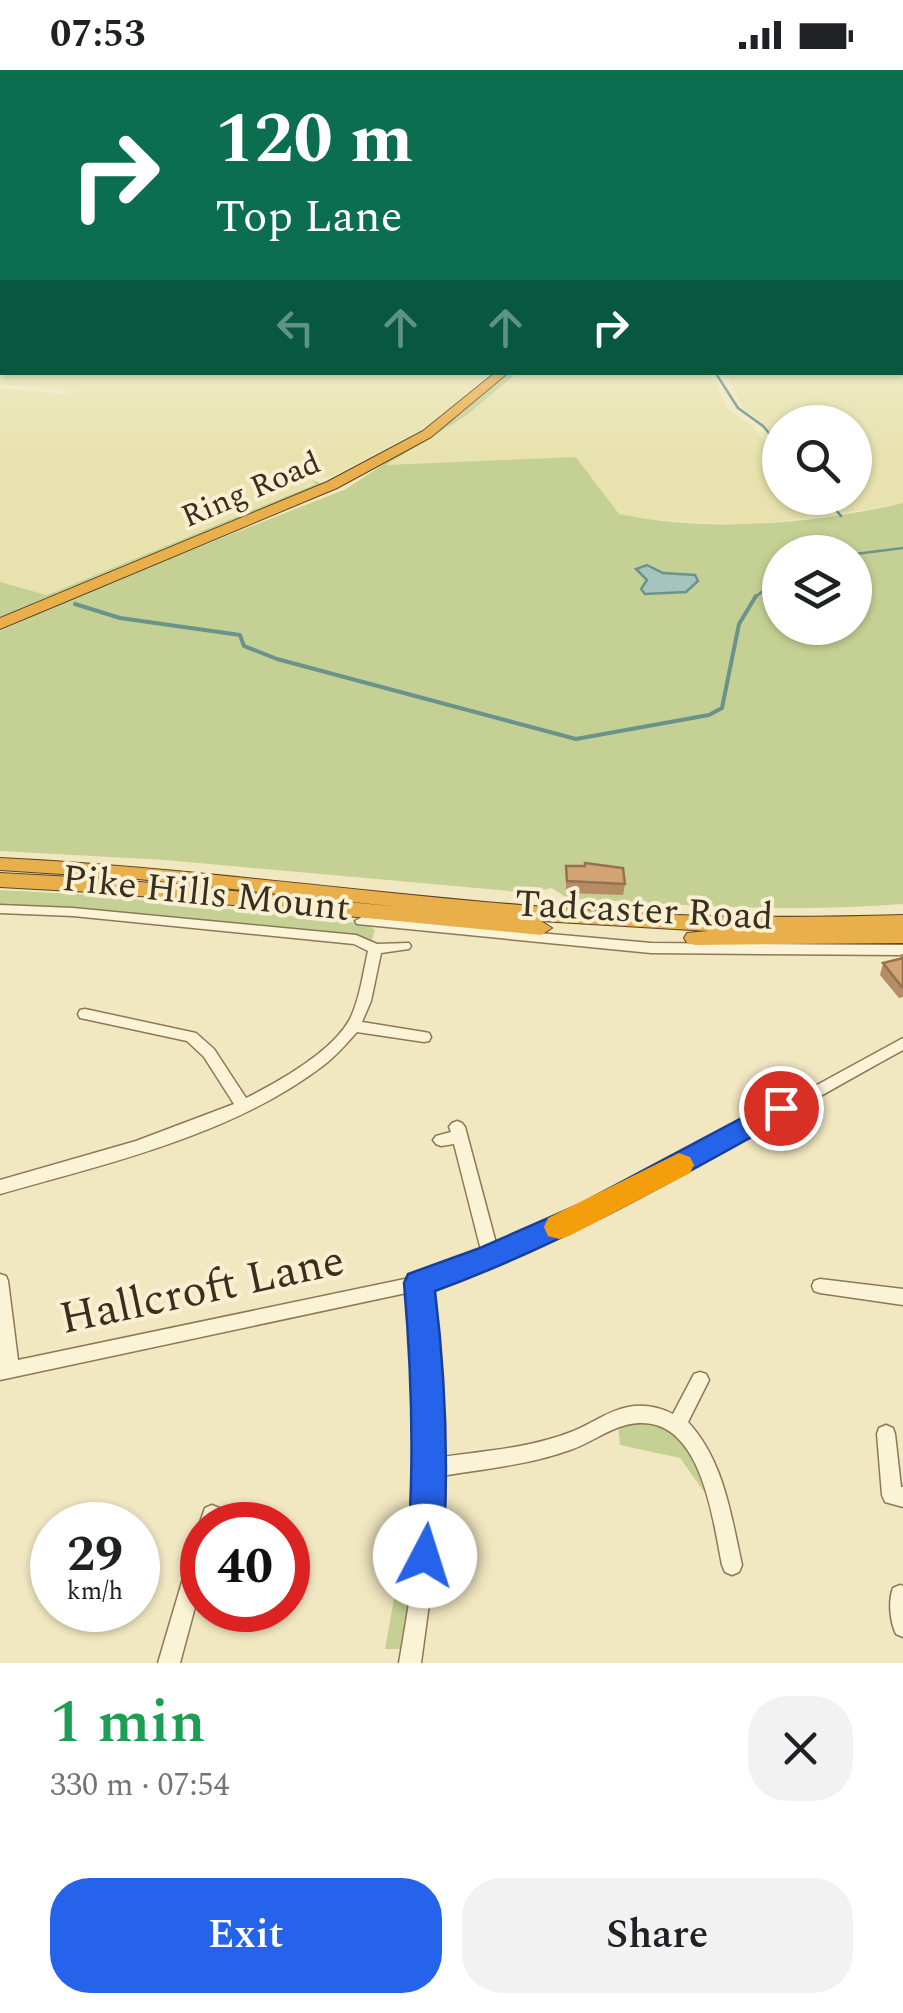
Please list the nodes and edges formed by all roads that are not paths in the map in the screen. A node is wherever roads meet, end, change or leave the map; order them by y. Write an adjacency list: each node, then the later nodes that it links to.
1 (500, 375): 2 (highway, Ring Road)
2 (0, 624)
3 (0, 864): 7 (highway)
4 (0, 880): 9 (highway)
5 (0, 908): 10 (street, Pike Hills Mount)
6 (362, 921): 8 (street, Tadcaster Road)
7 (903, 922)
8 (383, 924): 10 (street); 12 (street, Tadcaster Road)
9 (903, 936)
10 (376, 944): 11 (street, Pike Hills Mount); 14 (street)
11 (404, 946)
12 (903, 950)
13 (85, 1014): 17 (street)
14 (353, 1026): 15 (street); 17 (street)
15 (424, 1037)
16 (903, 1043): 20 (street, Hallcroft Lane)
17 (242, 1104): 19 (street)
18 (452, 1135): 20 (street)
19 (0, 1187)
20 (491, 1258): 22 (street, Hallcroft Lane)
21 (0, 1281): 25 (street)
22 (419, 1283): 25 (street, Hallcroft Lane); 29 (street)
23 (820, 1286): 24 (street)
24 (903, 1297)
25 (5, 1370)
26 (700, 1380): 27 (street)
27 (677, 1424): 29 (street); 31 (street)
28 (886, 1434): 30 (street)
29 (432, 1468): 36 (street)
30 (903, 1496)
31 (732, 1565)
32 (900, 1595): 34 (street)
33 (180, 1625): 35 (street)
34 (903, 1627)
35 (169, 1663)
36 (410, 1663)

